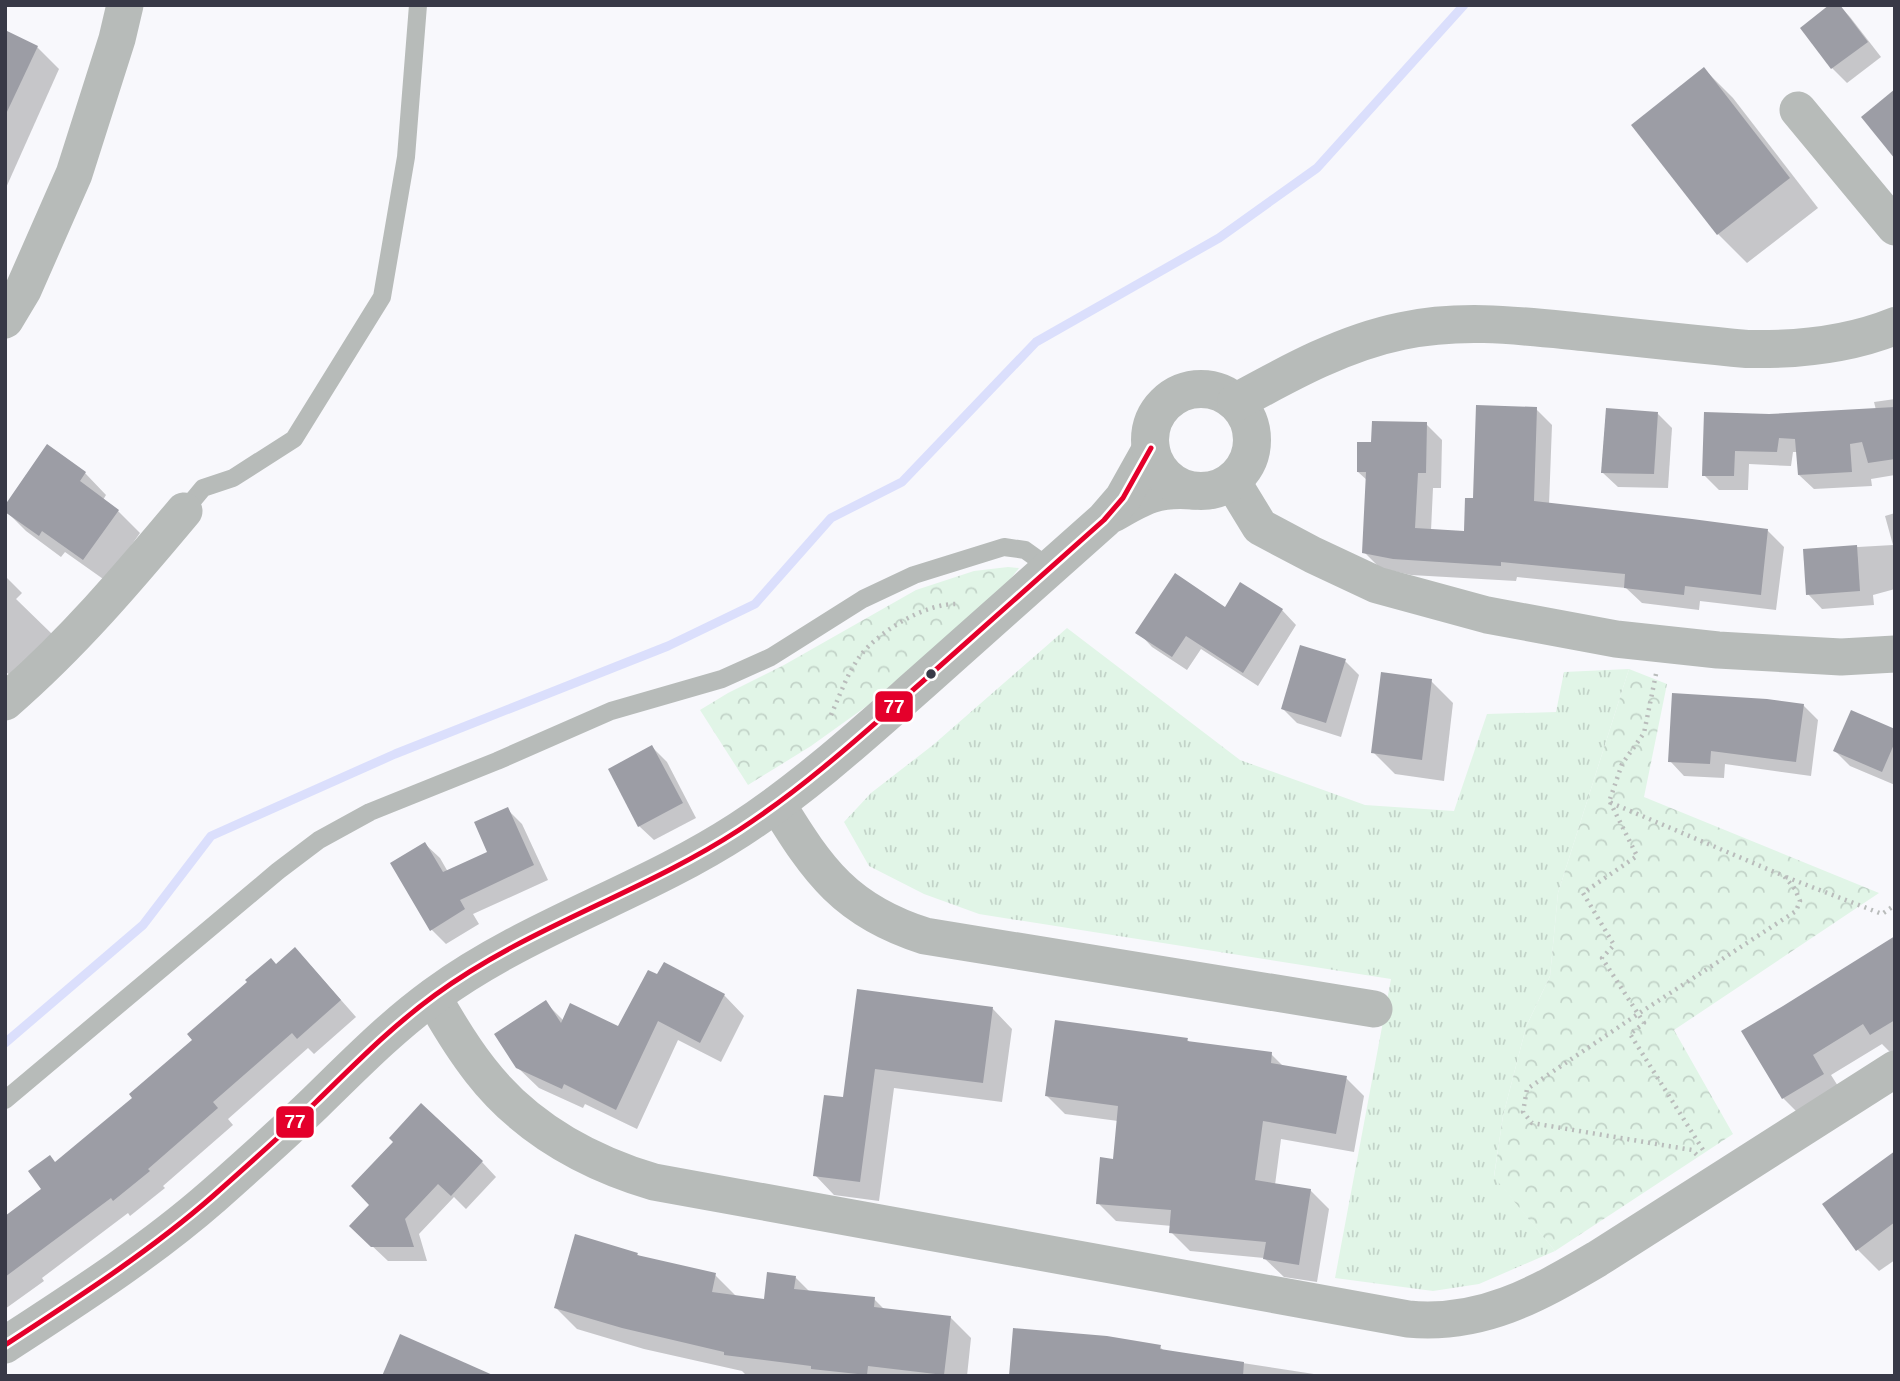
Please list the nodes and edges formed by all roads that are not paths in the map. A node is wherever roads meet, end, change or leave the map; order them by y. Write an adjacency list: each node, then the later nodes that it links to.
1 (125, 5): 5 (street)
2 (418, 5): 11 (lane)
3 (1798, 110): 4 (street)
4 (1895, 227)
5 (5, 320)
6 (1895, 326): 7 (street)
7 (1236, 402): 8 (street); 9 (street)
8 (1151, 448): 10 (street); 12 (street)
9 (1232, 481): 10 (street); 14 (street)
10 (1193, 491): 12 (street)
11 (184, 511): 15 (street)
12 (1104, 520): 13 (street)
13 (1049, 568): 16 (street); 20 (lane)
14 (1895, 654)
15 (5, 702)
16 (777, 804): 17 (street); 18 (street)
17 (433, 997): 19 (street); 21 (street)
18 (1374, 1009)
19 (1895, 1069)
20 (5, 1100)
21 (5, 1345)

